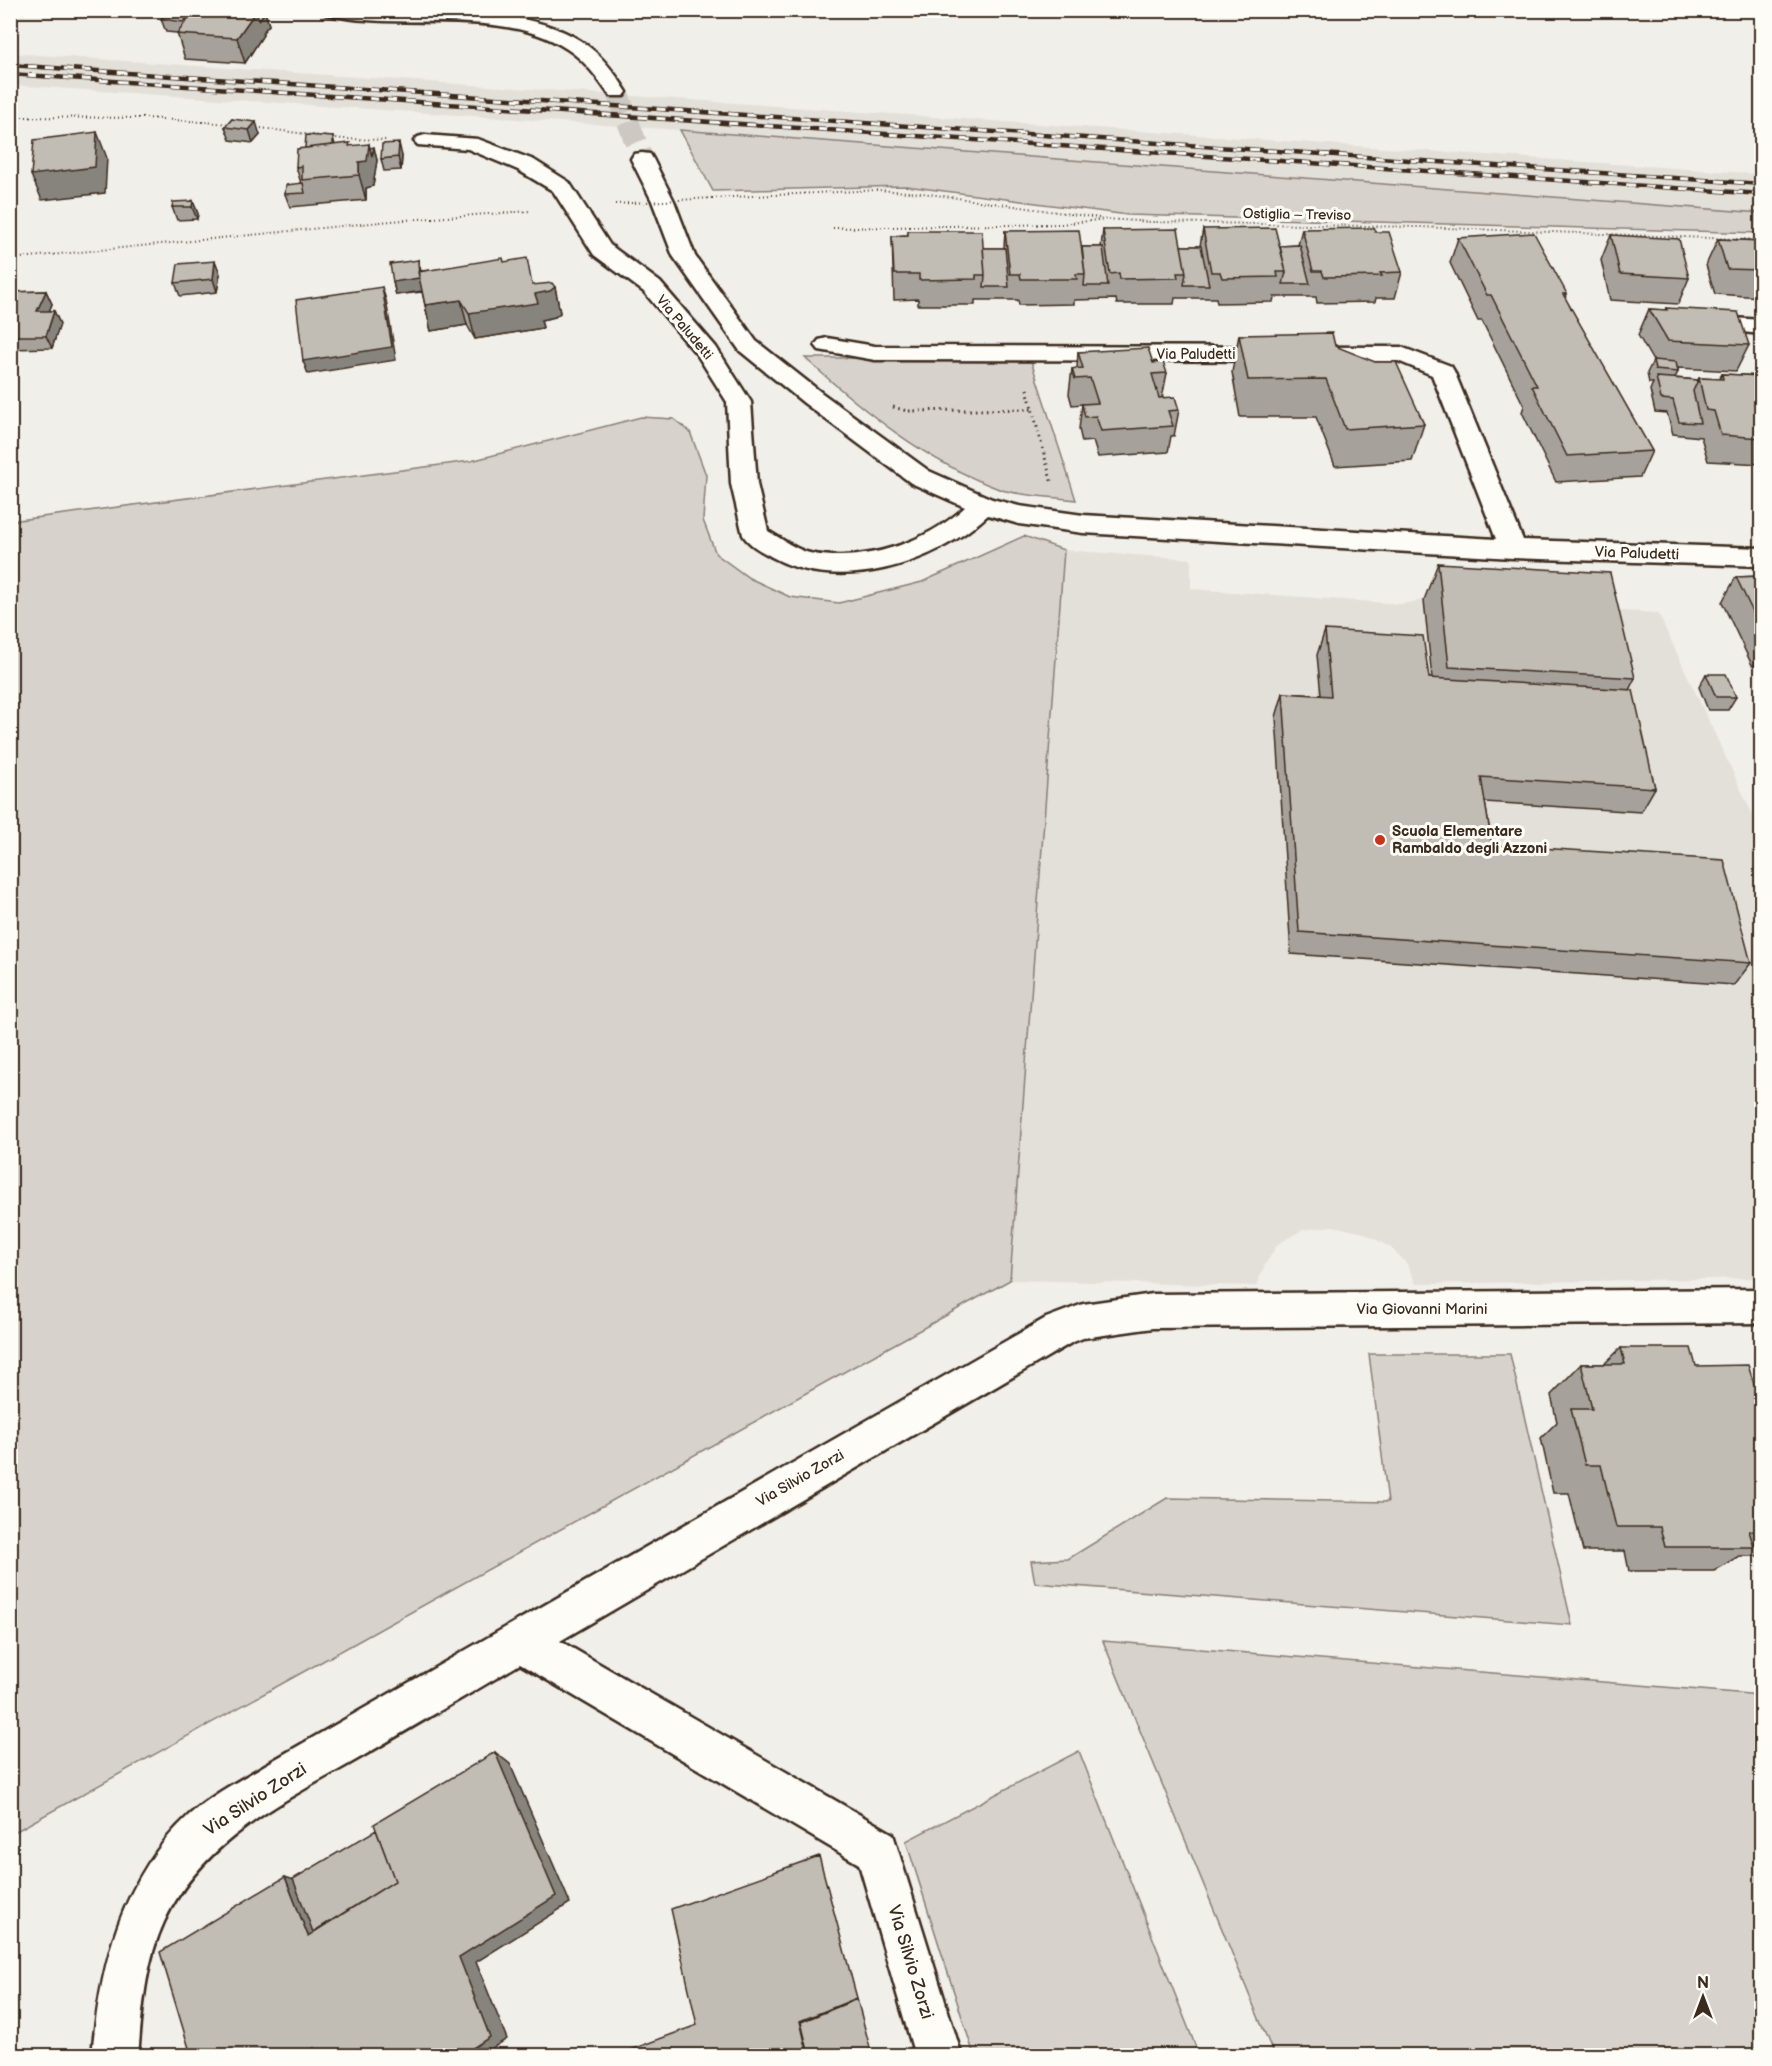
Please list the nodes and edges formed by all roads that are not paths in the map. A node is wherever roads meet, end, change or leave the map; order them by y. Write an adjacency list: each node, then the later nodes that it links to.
1 (332, 10): 2 (street)
2 (617, 92)
3 (425, 141): 8 (street, Via Paludetti)
4 (642, 159): 8 (street, Via Paludetti)
5 (1719, 324): 6 (street)
6 (1761, 327)
7 (826, 345): 9 (street, Via Paludetti)
8 (983, 505): 9 (street, Via Paludetti)
9 (1513, 549): 10 (street, Via Paludetti)
10 (1761, 557)
11 (1761, 1306): 12 (street, Via Giovanni Marini)
12 (1083, 1321): 13 (street, Via Silvio Zorzi)
13 (520, 1641): 14 (street, Via Silvio Zorzi); 15 (street, Via Silvio Zorzi)
14 (115, 2055)
15 (939, 2055)

